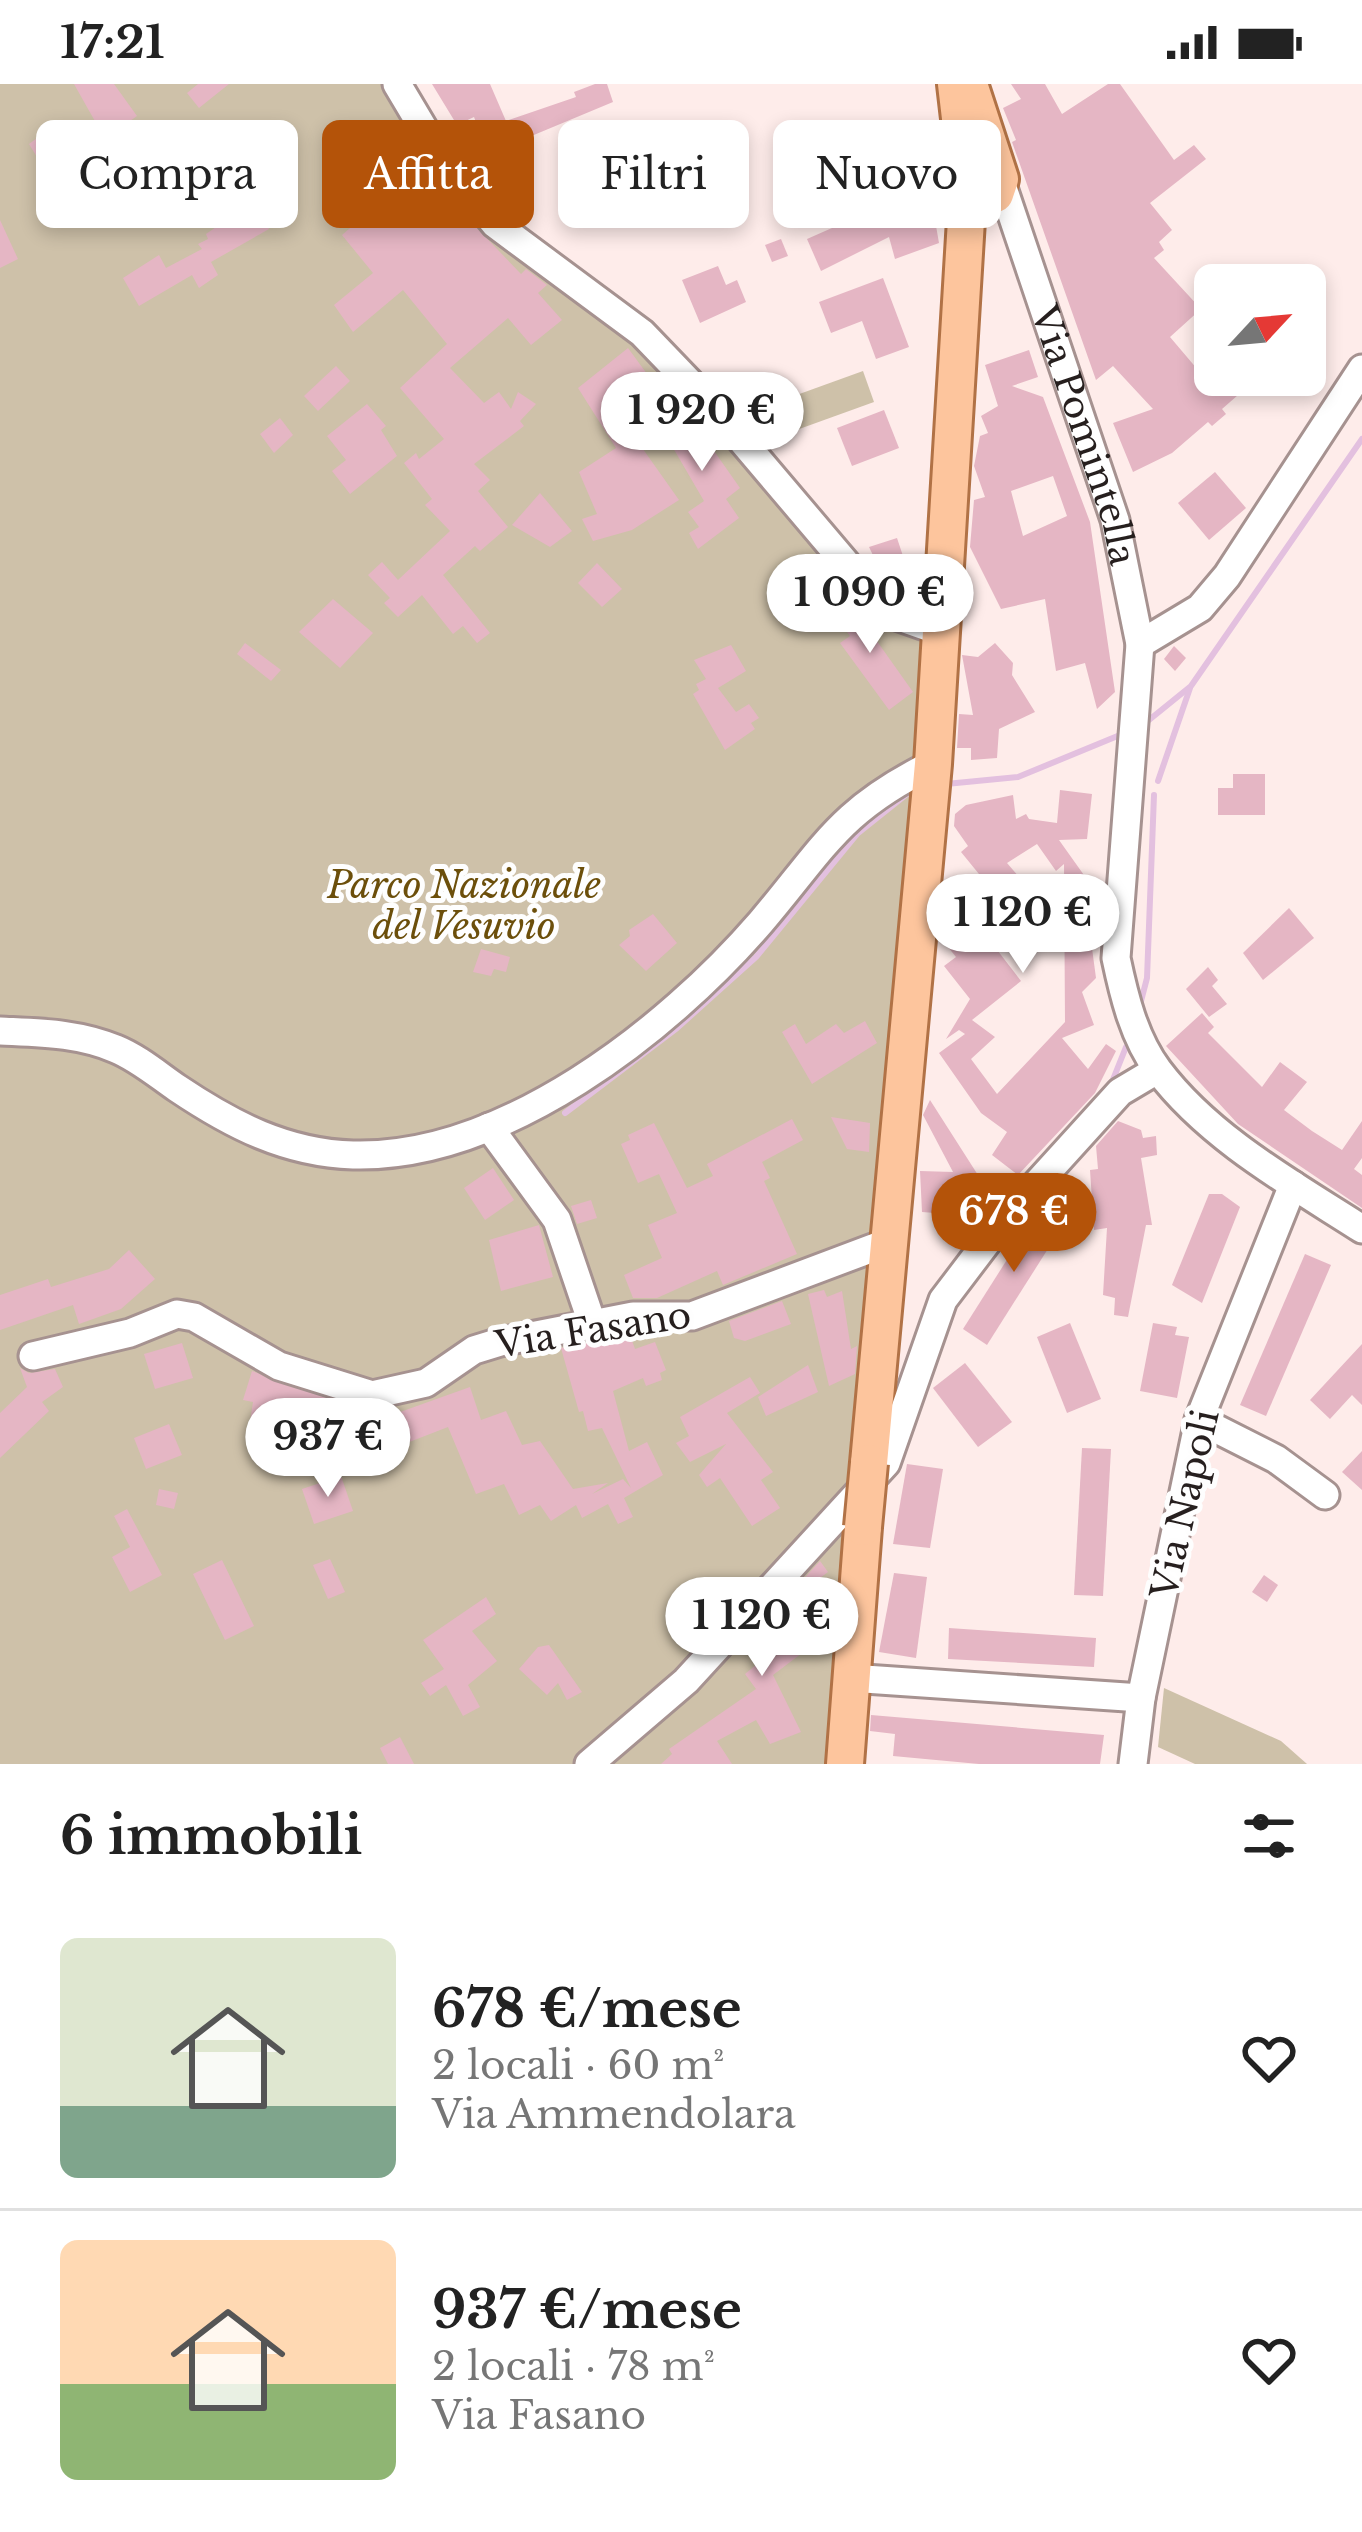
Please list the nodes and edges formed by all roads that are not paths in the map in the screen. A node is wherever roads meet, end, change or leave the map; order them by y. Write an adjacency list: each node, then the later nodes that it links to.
1 (398, 84): 9 (street)
2 (956, 84): 4 (main road)
3 (969, 84): 5 (main road, Via Pomintella)
4 (966, 120)
5 (975, 120)
6 (1001, 207): 10 (street, Via Pomintella)
7 (971, 228): 9 (main road)
8 (1362, 369): 10 (street)
9 (941, 632): 11 (main road)
10 (1140, 644): 13 (street, Via Pomintella)
11 (933, 764): 14 (street); 17 (main road)
12 (0, 1031): 14 (street)
13 (1157, 1070): 15 (street); 24 (street)
14 (488, 1127): 18 (street)
15 (1293, 1185): 16 (street); 20 (street, Via Napoli)
16 (1358, 1219)
17 (889, 1242): 18 (street, Via Fasano); 22 (main road, bridge)
18 (592, 1322): 19 (street, Via Fasano)
19 (33, 1356)
20 (1199, 1420): 21 (street); 23 (street, Via Napoli)
21 (1325, 1495)
22 (850, 1678): 23 (street); 25 (main road)
23 (1141, 1698): 26 (street, Via Napoli)
24 (589, 1764)
25 (845, 1764)
26 (1133, 1764)

